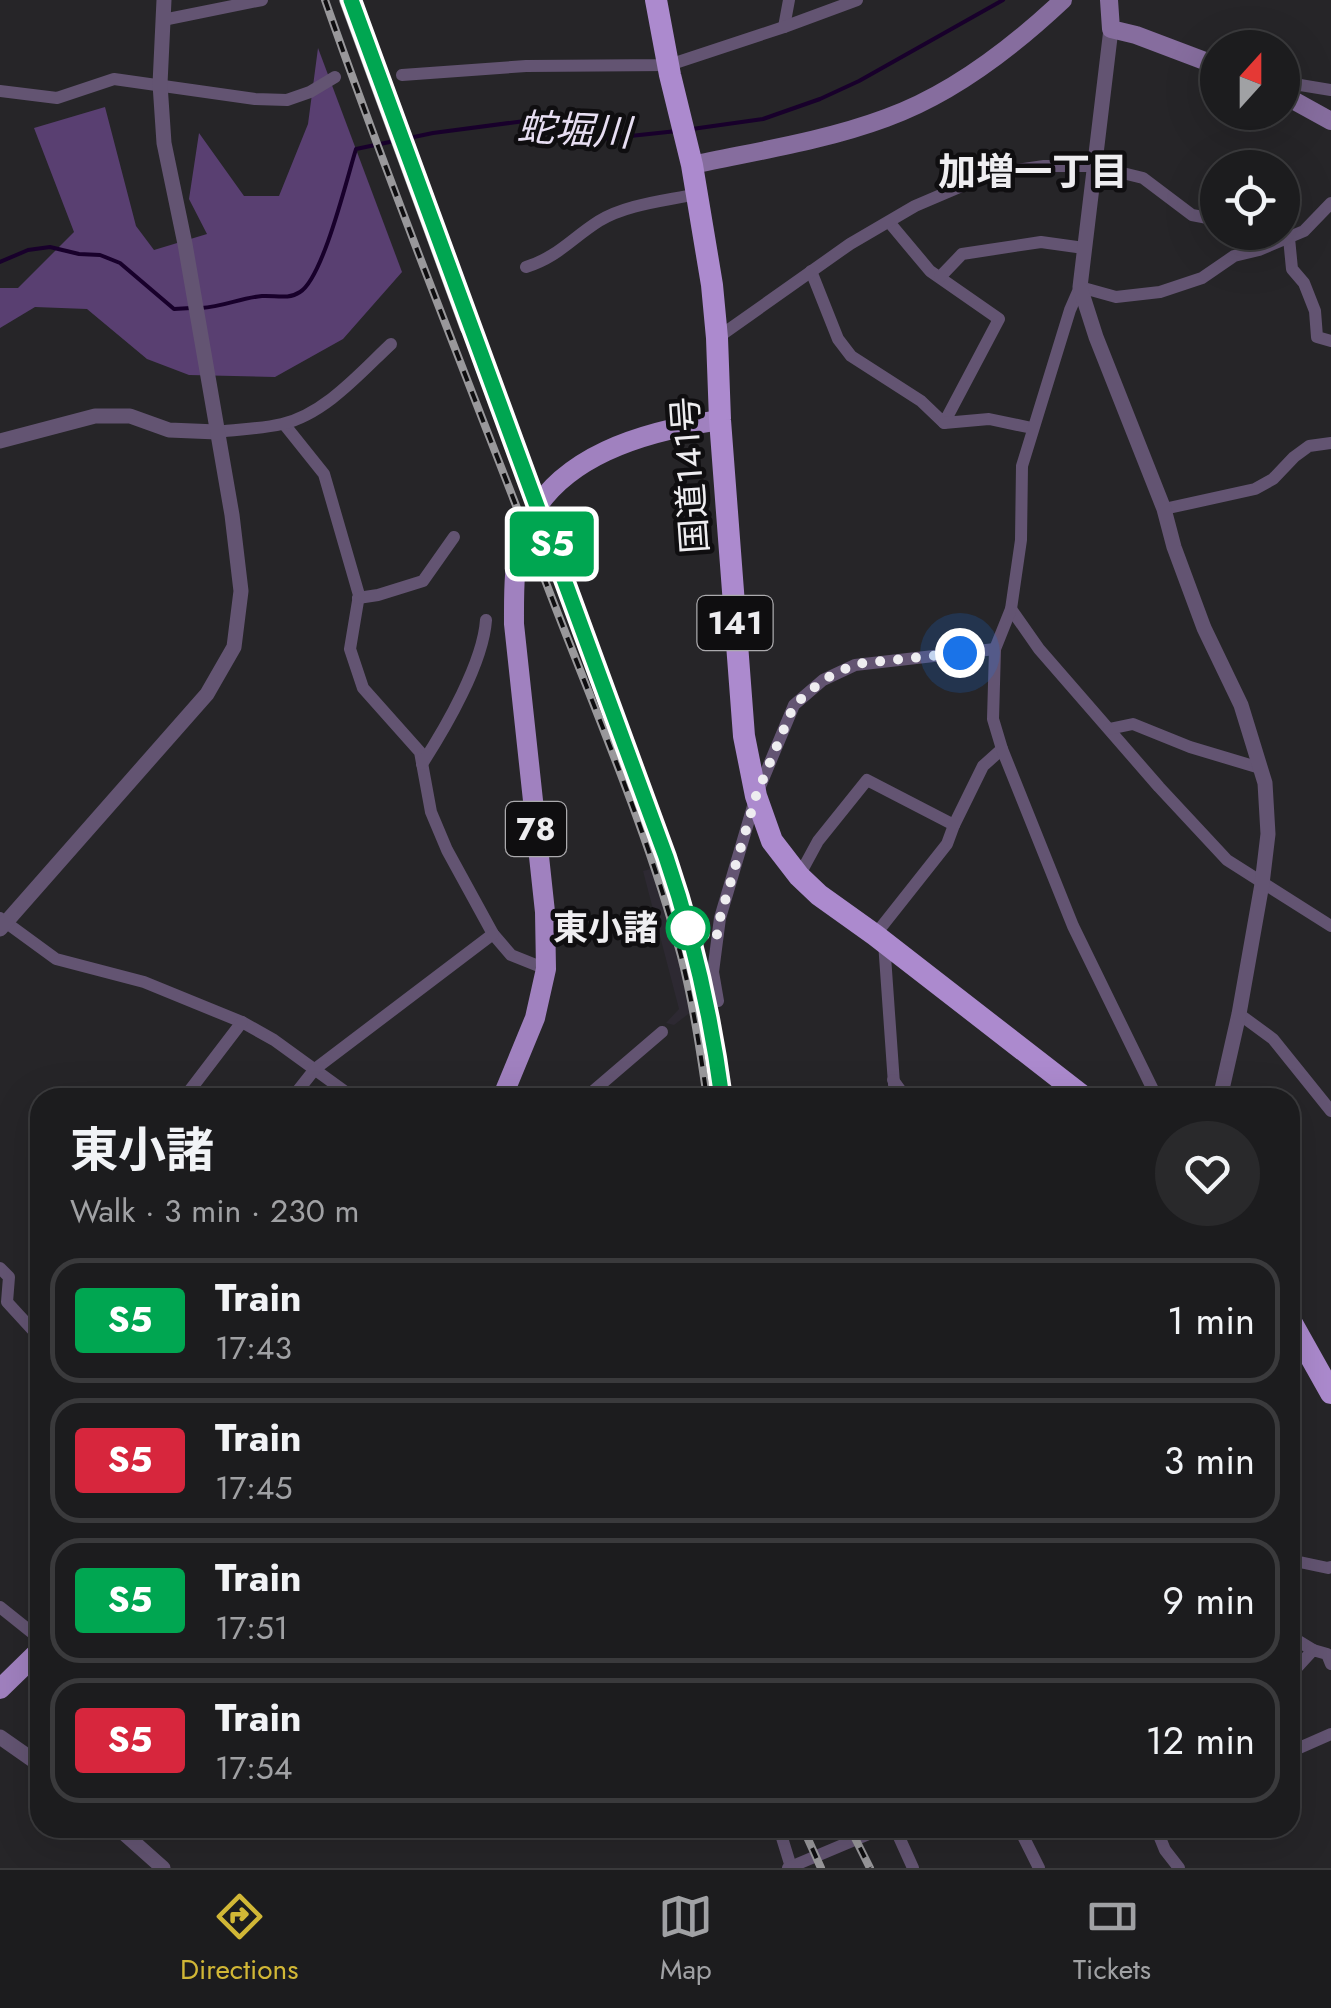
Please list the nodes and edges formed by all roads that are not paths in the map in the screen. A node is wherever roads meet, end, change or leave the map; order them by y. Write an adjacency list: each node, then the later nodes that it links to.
1 (164, 0): 8 (street)
2 (262, 0): 8 (street)
3 (656, 0): 12 (highway, 国道141号 / 141)
4 (789, 0): 9 (street)
5 (857, 0): 9 (street)
6 (1063, 0): 21 (main road)
7 (1108, 0): 10 (main road)
8 (162, 20): 15 (street)
9 (784, 27): 12 (street)
10 (1110, 29): 11 (main road); 22 (street)
11 (1200, 59)
12 (668, 65): 13 (street); 21 (highway, 国道141号 / 141)
13 (402, 76)
14 (335, 77): 15 (street)
15 (160, 84): 18 (street); 42 (street)
16 (1300, 85): 17 (street)
17 (1331, 90)
18 (0, 91)
19 (1300, 104): 20 (main road)
20 (1331, 121)
21 (692, 165): 23 (highway, 国道141号 / 141)
22 (1094, 166): 25 (street); 26 (street); 28 (street)
23 (697, 194): 31 (street); 35 (highway, 国道141号 / 141)
24 (1331, 203): 27 (street)
25 (1200, 216)
26 (888, 222): 32 (street); 33 (street)
27 (1300, 232)
28 (1084, 248): 33 (street); 34 (street)
29 (1259, 250): 34 (street)
30 (1288, 250): 36 (street)
31 (526, 267)
32 (812, 270): 35 (street); 39 (street)
33 (940, 277): 39 (street)
34 (1080, 287): 41 (street); 45 (street)
35 (717, 338): 38 (highway, 国道141号 / 141)
36 (1331, 341)
37 (391, 344): 40 (street)
38 (720, 420): 55 (highway, 国道141号 / 141); 63 (main road, 78)
39 (944, 422): 41 (street)
40 (284, 424): 42 (street); 47 (street)
41 (1032, 428): 48 (street)
42 (218, 432): 43 (street); 59 (street)
43 (0, 441)
44 (1331, 442): 45 (street)
45 (1164, 508): 54 (street)
46 (454, 537): 47 (street)
47 (358, 598): 53 (street)
48 (1010, 610): 50 (street); 51 (street)
49 (486, 620): 53 (street)
50 (995, 649): 52 (street); 55 (street)
51 (1109, 729): 54 (street); 58 (street)
52 (1002, 749): 56 (street); 78 (street)
53 (422, 764): 61 (street)
54 (1260, 768): 58 (street)
55 (756, 796): 57 (highway, 国道141号 / 141); 64 (street)
56 (954, 825): 57 (street); 62 (street)
57 (799, 876): 62 (highway, 国道141号 / 141)
58 (1262, 884): 60 (street); 65 (street)
59 (2, 923): 66 (street)
60 (1331, 926)
61 (494, 934): 63 (street); 68 (street)
62 (880, 938): 69 (street); 77 (highway, 国道141号 / 141)
63 (546, 969): 73 (main road, 78)
64 (718, 1000)
65 (1240, 1014): 79 (street); 80 (street)
66 (242, 1022): 68 (street); 70 (street)
67 (662, 1032): 74 (street)
68 (315, 1069): 71 (street); 72 (street)
69 (893, 1080): 75 (street); 76 (street)
70 (192, 1088)
71 (300, 1088)
72 (341, 1088)
73 (506, 1088)
74 (597, 1088)
75 (894, 1088)
76 (899, 1088)
77 (1069, 1088)
78 (1152, 1088)
79 (1222, 1088)
80 (1331, 1111)
81 (0, 1268): 82 (street)
82 (30, 1327)
83 (1300, 1338): 84 (highway)
84 (1331, 1392)
85 (1300, 1562): 86 (street)
86 (1331, 1566)
87 (0, 1607): 88 (street)
88 (30, 1632)
89 (1300, 1642): 90 (street)
90 (1313, 1650): 92 (street); 93 (street)
91 (30, 1660): 94 (main road)
92 (1300, 1664)
93 (1331, 1664)
94 (0, 1688)
95 (1331, 1734): 97 (street)
96 (0, 1738): 98 (street)
97 (1300, 1748)
98 (30, 1758)
99 (129, 1838): 106 (street)
100 (783, 1838): 105 (street)
101 (859, 1838): 105 (street)
102 (900, 1838): 107 (street)
103 (1024, 1838): 108 (street)
104 (1160, 1838): 109 (street)
105 (794, 1866)
106 (162, 1868)
107 (914, 1868)
108 (1039, 1868)
109 (1179, 1868)

